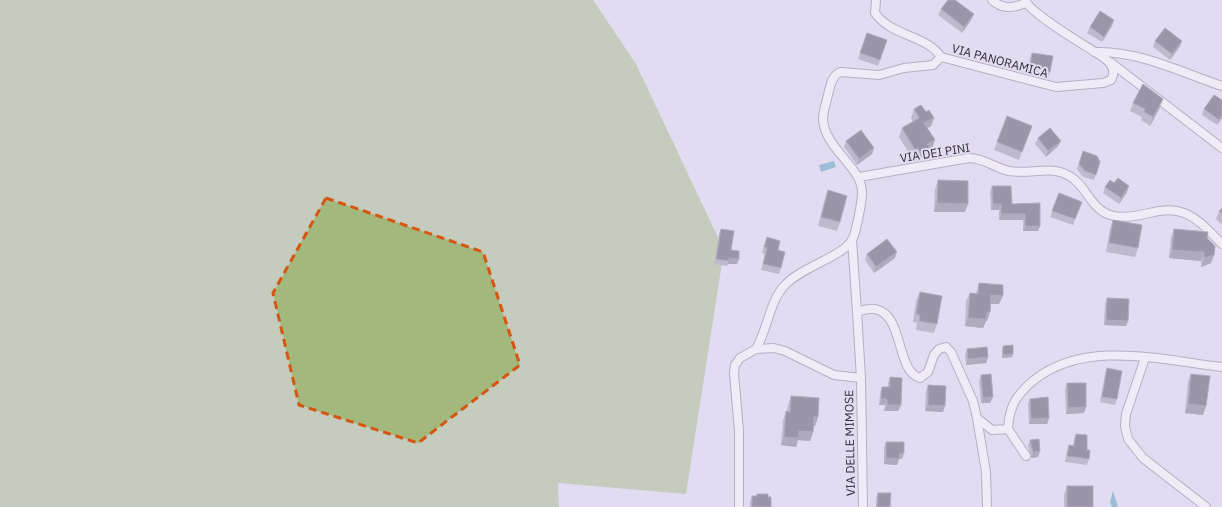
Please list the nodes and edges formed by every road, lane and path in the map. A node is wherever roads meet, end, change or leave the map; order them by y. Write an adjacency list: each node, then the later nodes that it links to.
1 (876, 0): 5 (street)
2 (992, 0): 3 (street)
3 (1025, 2): 4 (street)
4 (1095, 52): 6 (street); 7 (street)
5 (941, 58): 6 (street, VIA PANORAMICA); 9 (street, VIA PANORAMICA)
6 (1110, 62): 8 (street)
7 (1222, 86)
8 (1222, 148)
9 (859, 177): 10 (street, VIA PANORAMICA); 11 (street, VIA DEI PINI)
10 (852, 240): 12 (street, VIA PANORAMICA); 13 (street)
11 (1222, 244)
12 (857, 312): 16 (street, VIA DELLE MIMOSE); 17 (street)
13 (756, 349): 16 (street); 20 (street)
14 (1145, 358): 15 (street); 18 (street); 23 (street)
15 (1222, 367)
16 (861, 378): 21 (street, VIA DELLE MIMOSE)
17 (977, 418): 18 (street); 22 (street)
18 (1008, 429): 19 (street)
19 (1026, 456)
20 (739, 507)
21 (863, 507)
22 (986, 507)
23 (1206, 507)

